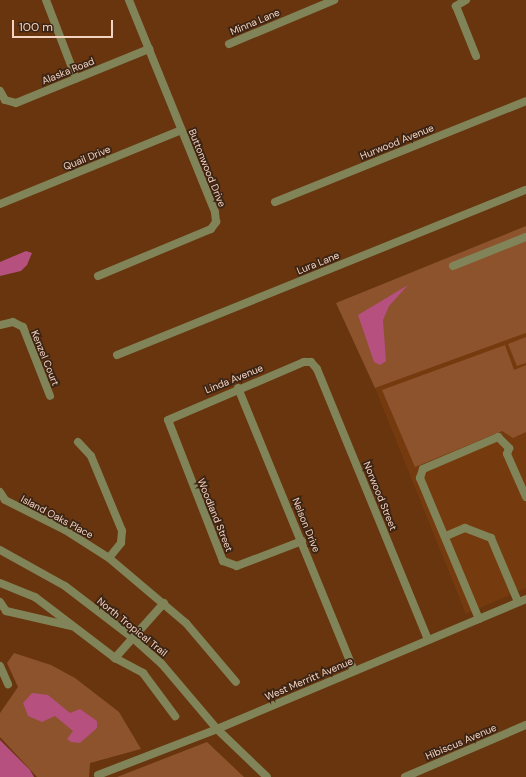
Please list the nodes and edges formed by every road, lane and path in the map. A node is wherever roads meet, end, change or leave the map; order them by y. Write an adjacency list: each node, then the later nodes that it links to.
1 (46, 0): 8 (street)
2 (129, 0): 6 (street, Buttonwood Drive)
3 (334, 0): 5 (street, Minna Lane)
4 (466, 0): 7 (street)
5 (229, 44)
6 (149, 49): 8 (street, Alaska Road); 11 (street, Buttonwood Drive)
7 (476, 56)
8 (76, 78): 9 (street, Alaska Road)
9 (0, 91)
10 (526, 101): 13 (street, Hurwood Avenue)
11 (181, 130): 14 (street, Quail Drive); 17 (street, Buttonwood Drive)
12 (526, 190): 19 (street, Lura Lane)
13 (275, 202)
14 (0, 204)
15 (526, 237): 16 (street)
16 (453, 266)
17 (98, 276)
18 (0, 325): 22 (street, Kenzel Court)
19 (117, 355)
20 (311, 362): 21 (street, Linda Avenue); 38 (street, Norwood Street)
21 (238, 388): 23 (street, Linda Avenue); 28 (street, Nelson Drive)
22 (50, 396)
23 (168, 420): 28 (street, Woodland Street)
24 (78, 442): 30 (street)
25 (0, 492): 30 (street, Island Oaks Place)
26 (526, 497): 27 (street)
27 (446, 536): 32 (street); 35 (street)
28 (302, 541): 41 (street, Nelson Drive)
29 (0, 550): 37 (street, North Tropical Trail)
30 (109, 558): 34 (street, Island Oaks Place)
31 (0, 583): 36 (street)
32 (522, 601): 35 (street, West Merritt Avenue)
33 (0, 602): 36 (street)
34 (164, 603): 37 (street); 42 (street, Island Oaks Place)
35 (479, 619): 38 (street, West Merritt Avenue)
36 (71, 626): 39 (street)
37 (133, 638): 39 (street); 47 (street, North Tropical Trail)
38 (428, 640): 41 (street, West Merritt Avenue)
39 (116, 658): 44 (street)
40 (0, 666): 43 (street)
41 (354, 671): 45 (street, West Merritt Avenue)
42 (236, 682)
43 (8, 684)
44 (175, 716)
45 (240, 720): 47 (street, West Merritt Avenue); 48 (street)
46 (526, 725): 51 (street, Hibiscus Avenue)
47 (217, 729): 48 (street, North Tropical Trail); 49 (street, West Merritt Avenue)
48 (230, 742): 50 (street, North Tropical Trail)
49 (98, 775)
50 (267, 777)
51 (404, 777)

